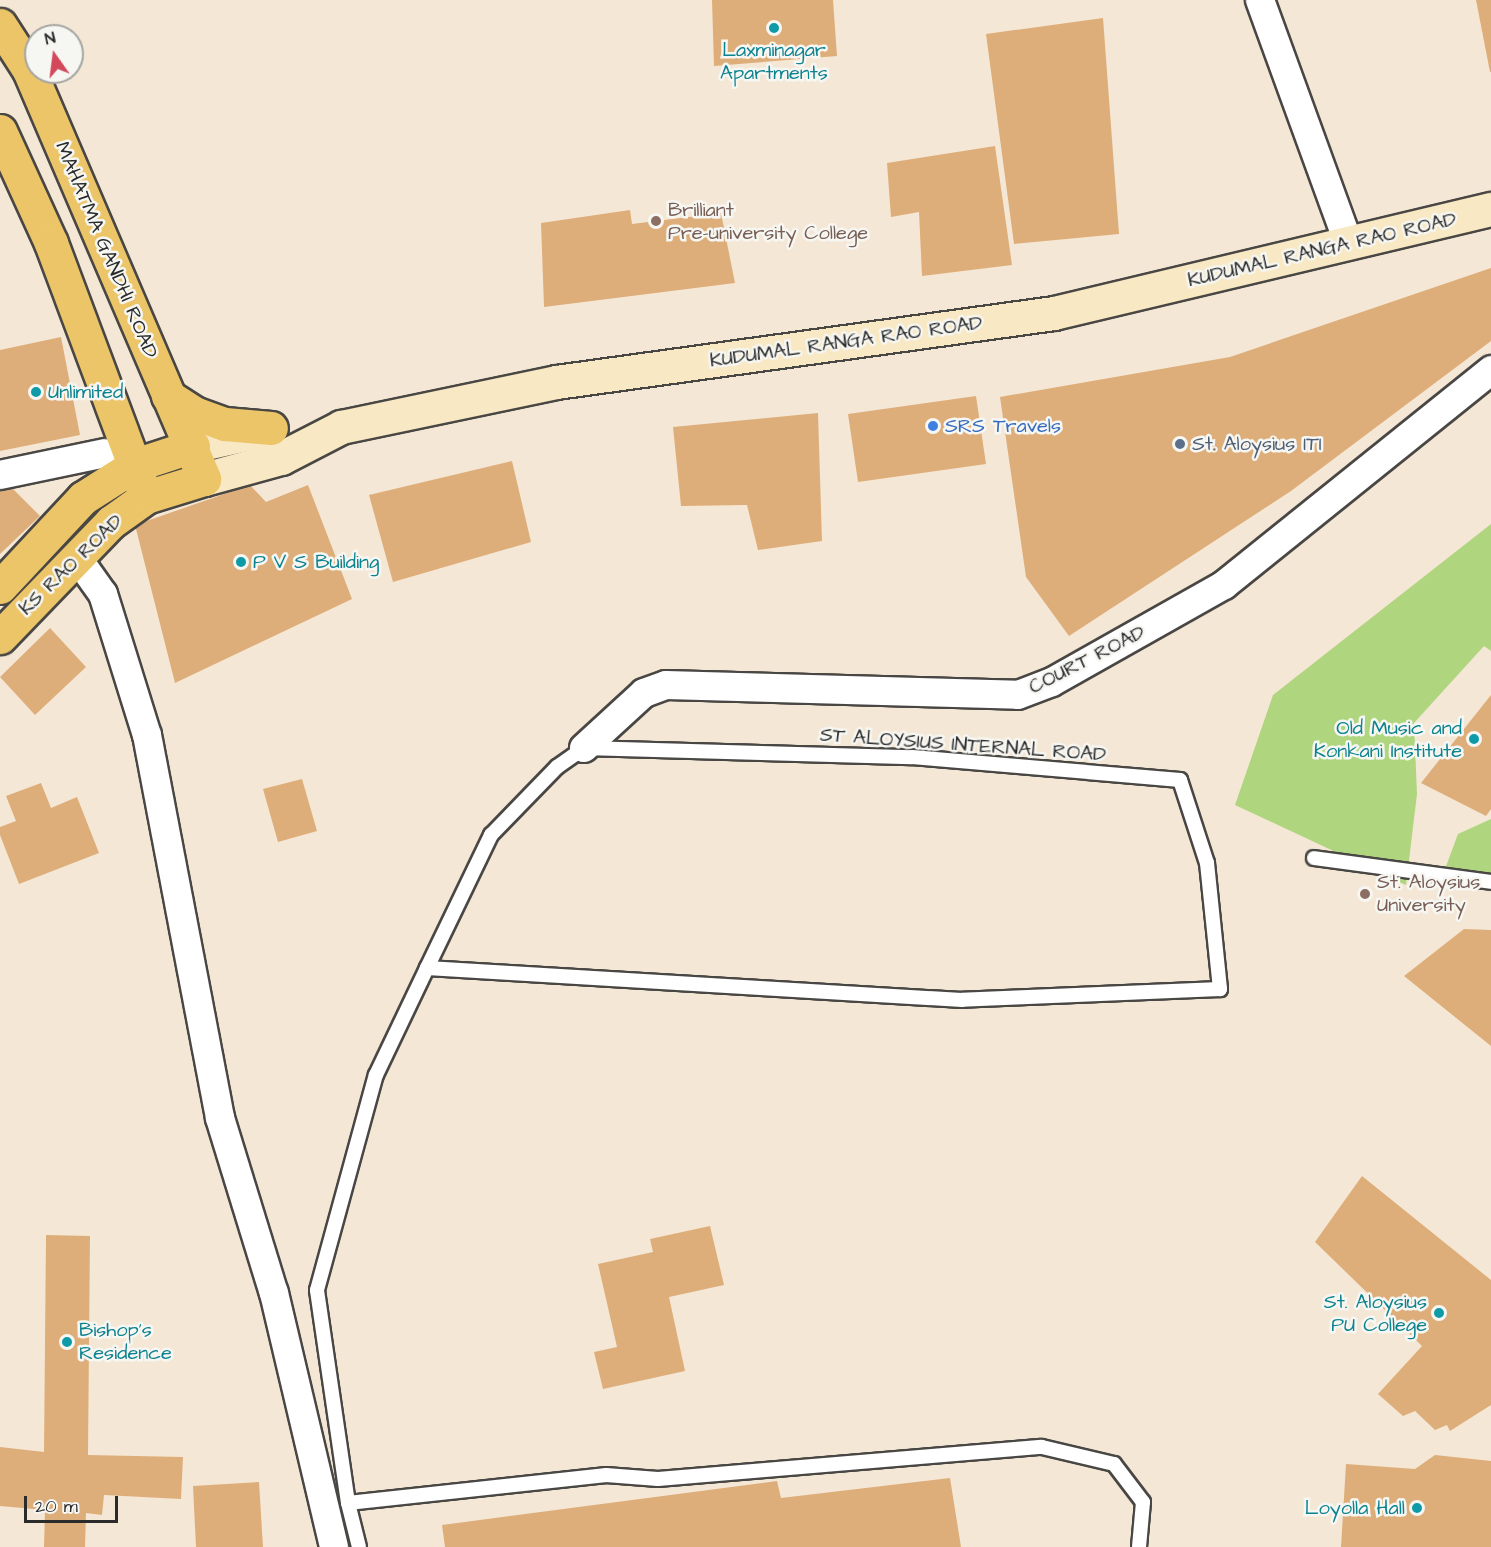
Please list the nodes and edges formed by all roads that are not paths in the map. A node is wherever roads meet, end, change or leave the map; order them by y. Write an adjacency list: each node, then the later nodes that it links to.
1 (1260, 0): 5 (street)
2 (0, 25): 7 (main road, MAHATMA GANDHI ROAD)
3 (0, 131): 11 (main road)
4 (1491, 209): 5 (main road, KUDUMAL RANGA RAO ROAD)
5 (1349, 244): 8 (main road, KUDUMAL RANGA RAO ROAD)
6 (1491, 370): 19 (street, COURT ROAD)
7 (168, 396): 9 (main road); 10 (main road, MAHATMA GANDHI ROAD)
8 (341, 427): 9 (main road); 13 (main road, KUDUMAL RANGA RAO ROAD)
9 (271, 428): 10 (main road)
10 (193, 446): 11 (main road, KS RAO ROAD); 13 (main road, MAHATMA GANDHI ROAD)
11 (120, 459): 12 (street); 14 (main road); 16 (main road, KS RAO ROAD)
12 (0, 475)
13 (204, 479): 14 (main road, KS RAO ROAD)
14 (146, 497): 15 (main road, KS RAO ROAD)
15 (78, 559): 17 (main road, KS RAO ROAD); 24 (street)
16 (6, 581): 17 (main road)
17 (37, 598): 18 (main road, KS RAO ROAD)
18 (0, 638)
19 (584, 748): 22 (lane); 22 (lane, ST ALOYSIUS INTERNAL ROAD)
20 (1314, 858): 21 (lane)
21 (1491, 882)
22 (427, 968): 23 (lane)
23 (348, 1503): 25 (lane); 26 (lane)
24 (333, 1547)
25 (359, 1547)
26 (1139, 1547)

